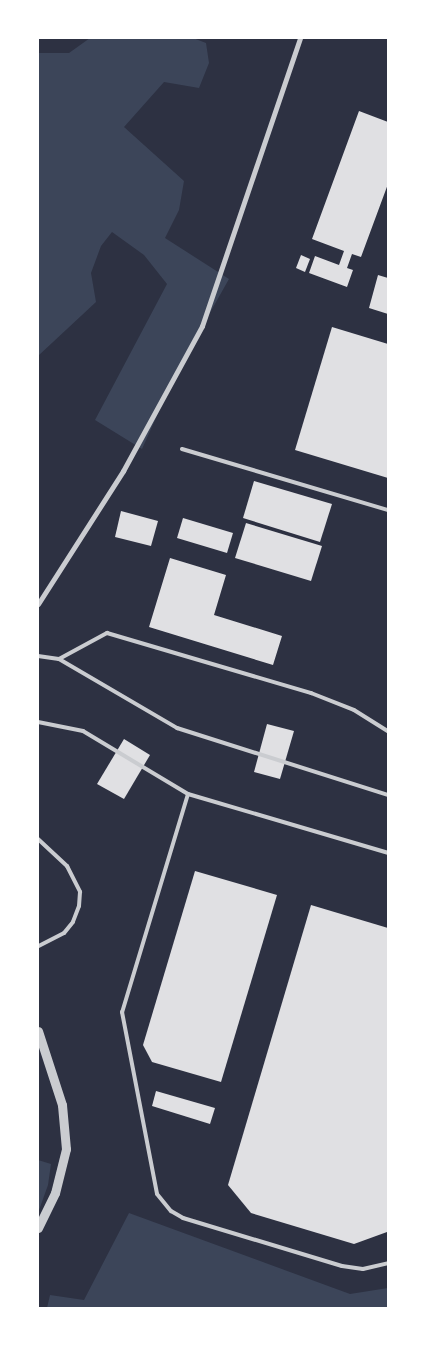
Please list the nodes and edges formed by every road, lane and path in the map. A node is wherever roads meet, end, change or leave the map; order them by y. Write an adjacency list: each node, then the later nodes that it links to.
1 (300, 38): 4 (street)
2 (182, 449): 3 (lane)
3 (388, 510)
4 (38, 604)
5 (38, 656): 6 (lane)
6 (59, 659): 8 (lane); 10 (lane)
7 (38, 722): 9 (lane)
8 (388, 731)
9 (188, 794): 12 (lane); 16 (lane)
10 (388, 795)
11 (38, 839): 13 (lane)
12 (388, 853)
13 (38, 946)
14 (38, 1031): 15 (street)
15 (38, 1228)
16 (388, 1263)

